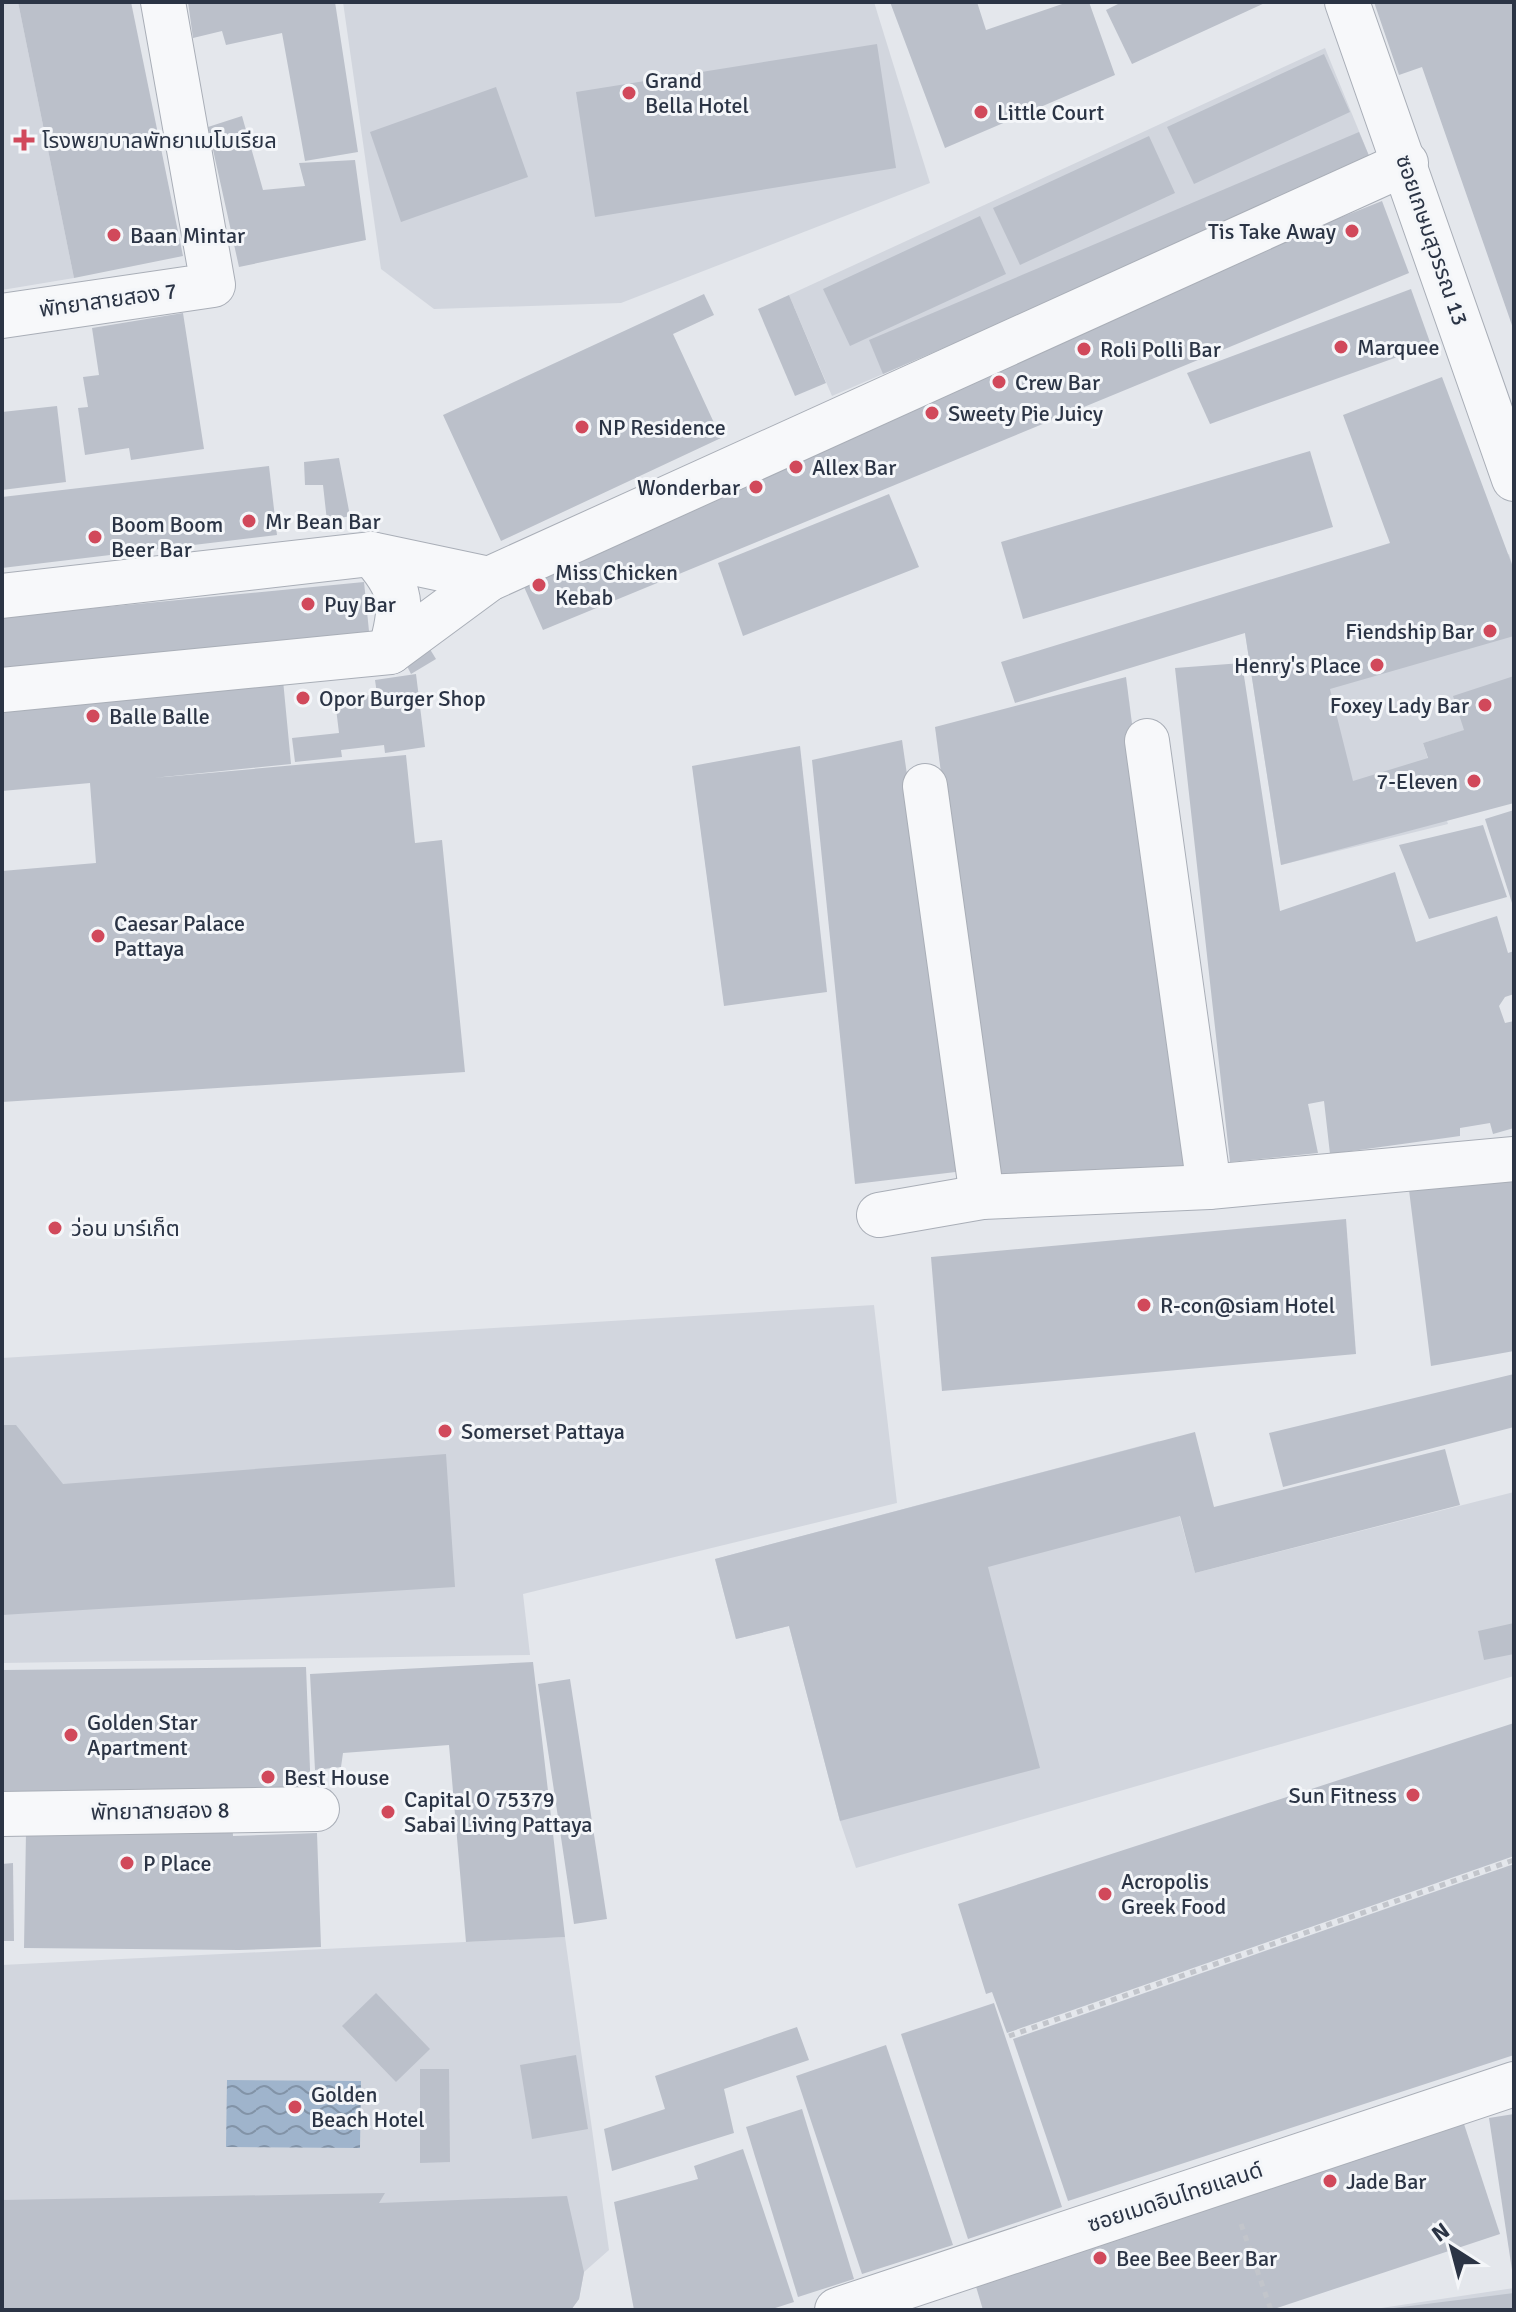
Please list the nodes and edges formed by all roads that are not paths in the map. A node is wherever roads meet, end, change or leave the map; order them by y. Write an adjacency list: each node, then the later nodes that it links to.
1 (163, 2): 4 (street, พัทยาสายสอง 7)
2 (1347, 2): 3 (street, ซอยเกษมสุวรรณ 13)
3 (1406, 163): 5 (street, ซอยเกษมสุวรรณ 13); 8 (street)
4 (2, 316)
5 (1500, 386): 6 (street, ซอยเกษมสุวรรณ 13)
6 (1514, 479)
7 (371, 554): 8 (street); 9 (street); 10 (street)
8 (489, 579): 10 (street)
9 (2, 596)
10 (390, 652): 11 (street)
11 (2, 690)
12 (1147, 741): 15 (street)
13 (925, 786): 16 (street)
14 (1514, 1159): 15 (street)
15 (1209, 1187): 16 (street)
16 (982, 1197): 17 (street)
17 (879, 1215)
18 (317, 1809): 19 (street, พัทยาสายสอง 8)
19 (2, 1814)
20 (1514, 2084): 21 (street, ซอยเมดอินไทยแลนด์)
21 (837, 2310)

